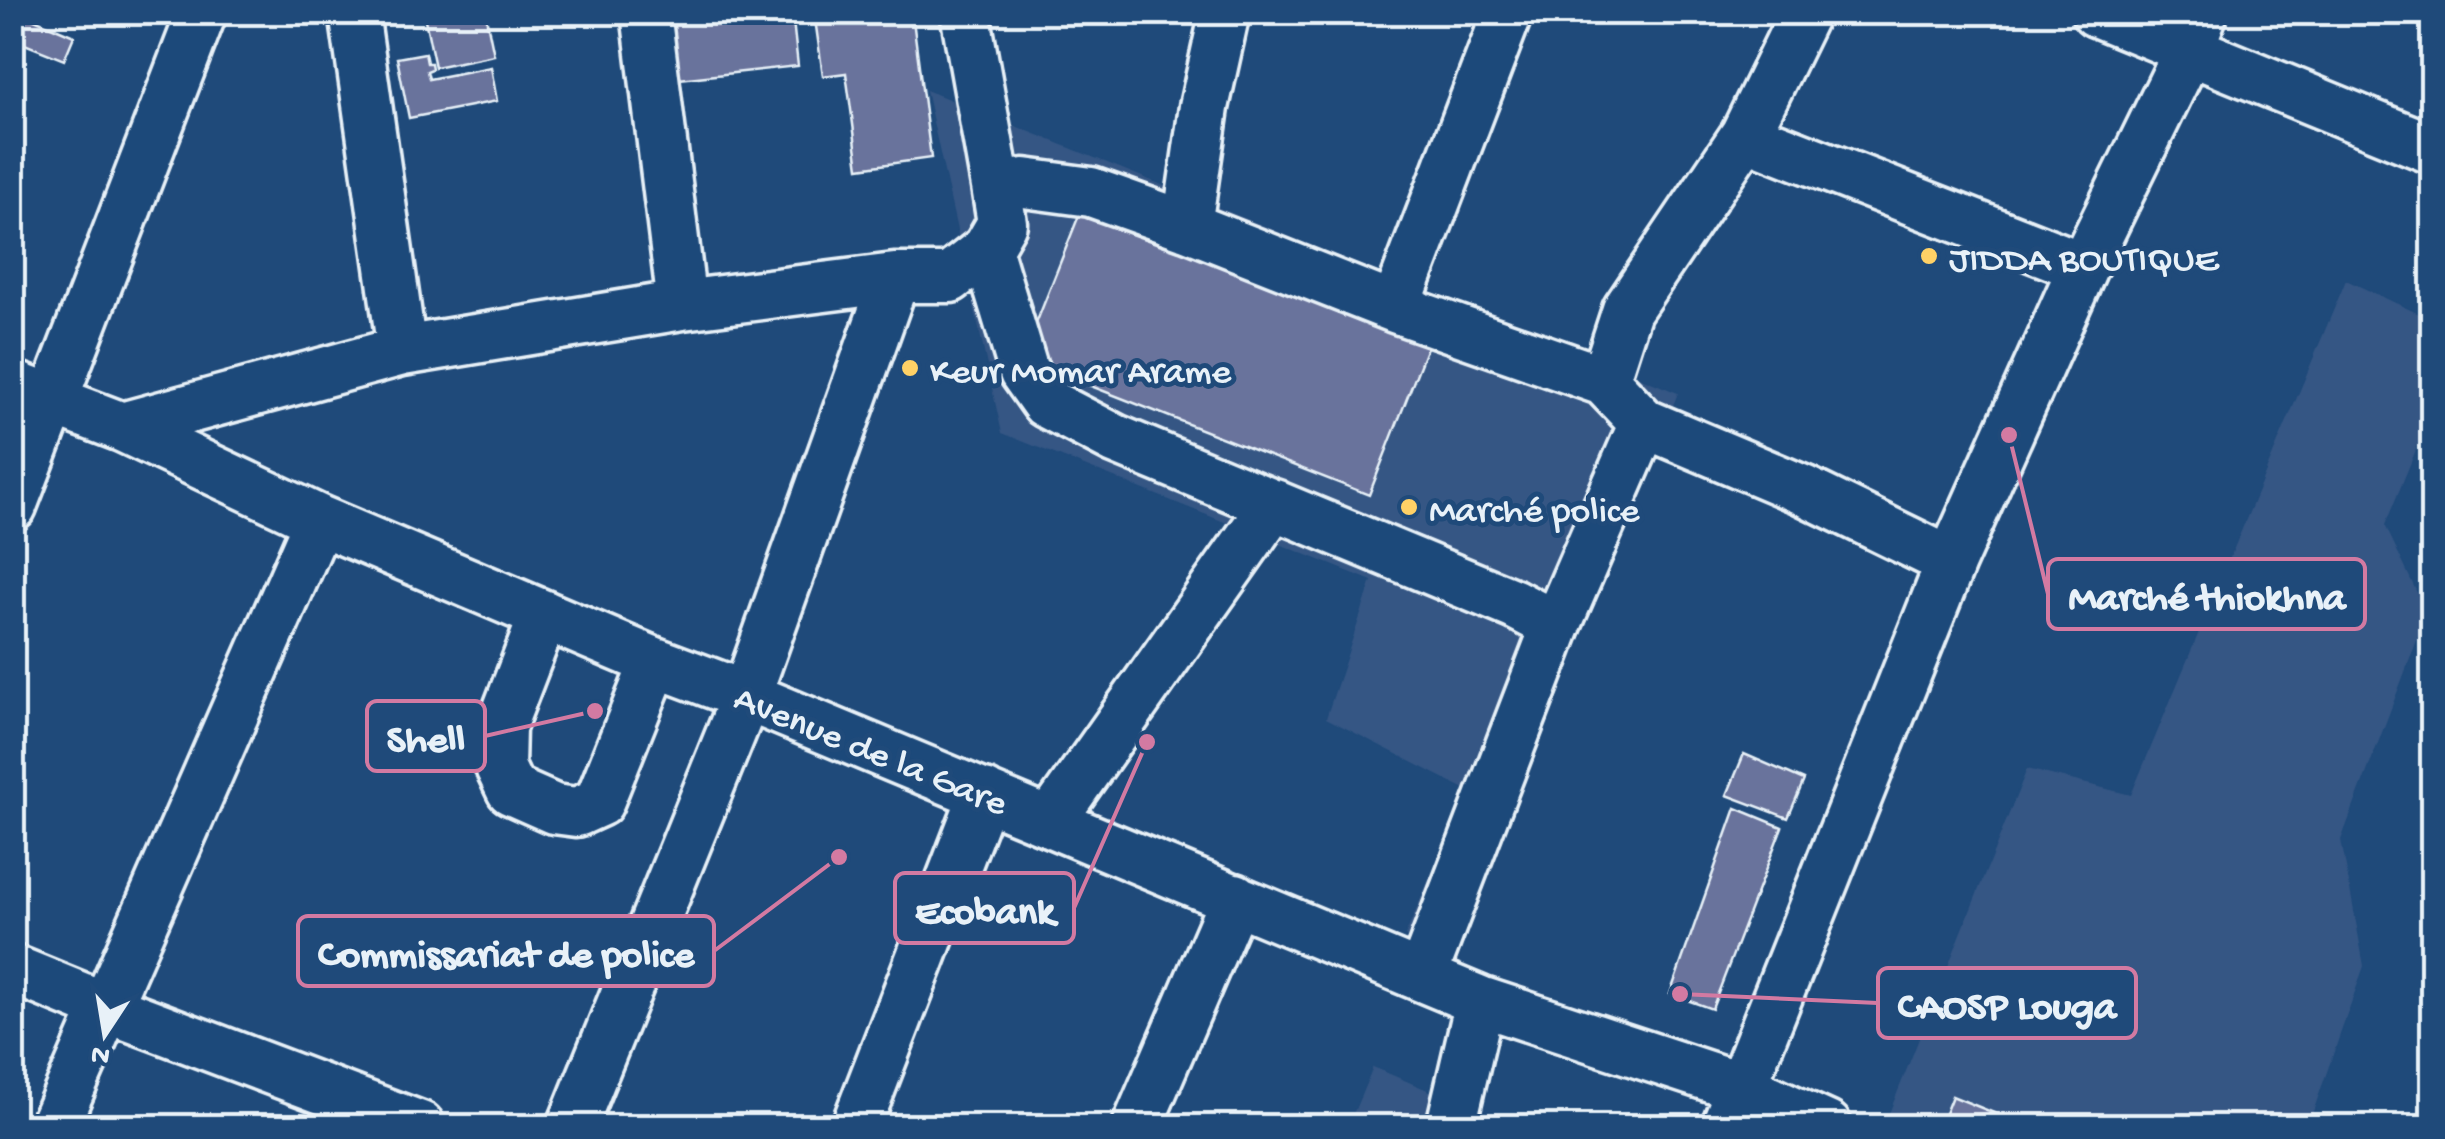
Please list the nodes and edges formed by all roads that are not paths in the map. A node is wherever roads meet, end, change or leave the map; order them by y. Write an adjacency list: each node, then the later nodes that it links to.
1 (202, 12): 21 (street)
2 (354, 12): 19 (street)
3 (646, 12): 17 (street)
4 (965, 12): 12 (street)
5 (1226, 12): 13 (street)
6 (1508, 12): 18 (street)
7 (1805, 12): 10 (street)
8 (2096, 12): 9 (street)
9 (2196, 32): 11 (street); 15 (street)
10 (1745, 135): 15 (street); 20 (street)
11 (2432, 149)
12 (996, 186): 13 (street); 14 (street)
13 (1187, 226): 18 (street)
14 (987, 249): 16 (street); 24 (street)
15 (2083, 267): 27 (street)
16 (894, 278): 17 (street); 31 (street)
17 (682, 305): 19 (street)
18 (1395, 308): 20 (street)
19 (402, 351): 23 (street)
20 (1604, 381): 22 (street)
21 (32, 393): 23 (street, Avenue de la Gare); 25 (street)
22 (1644, 423): 27 (street); 29 (street)
23 (122, 427): 26 (street, Avenue de la Gare)
24 (1274, 504): 29 (street); 33 (street)
25 (12, 506)
26 (319, 520): 28 (street, Avenue de la Gare); 38 (street)
27 (1951, 562): 39 (street)
28 (544, 615): 30 (street, Avenue de la Gare); 30 (street)
29 (1556, 626): 36 (street)
30 (655, 662): 31 (street, Avenue de la Gare)
31 (746, 696): 32 (street, Avenue de la Gare); 42 (street)
32 (984, 794): 33 (street, Avenue de la Gare); 43 (street)
33 (1050, 822): 34 (street, Avenue de la Gare)
34 (1235, 898): 36 (street, Avenue de la Gare); 44 (street)
35 (12, 969): 38 (street)
36 (1422, 976): 37 (street, Avenue de la Gare)
37 (1480, 1001): 39 (street, Avenue de la Gare); 45 (street)
38 (105, 1008): 40 (street); 41 (street)
39 (1734, 1107): 46 (street, Avenue de la Gare)
40 (54, 1126)
41 (420, 1126)
42 (572, 1126)
43 (856, 1126)
44 (1138, 1126)
45 (1451, 1126)
46 (1827, 1126)

